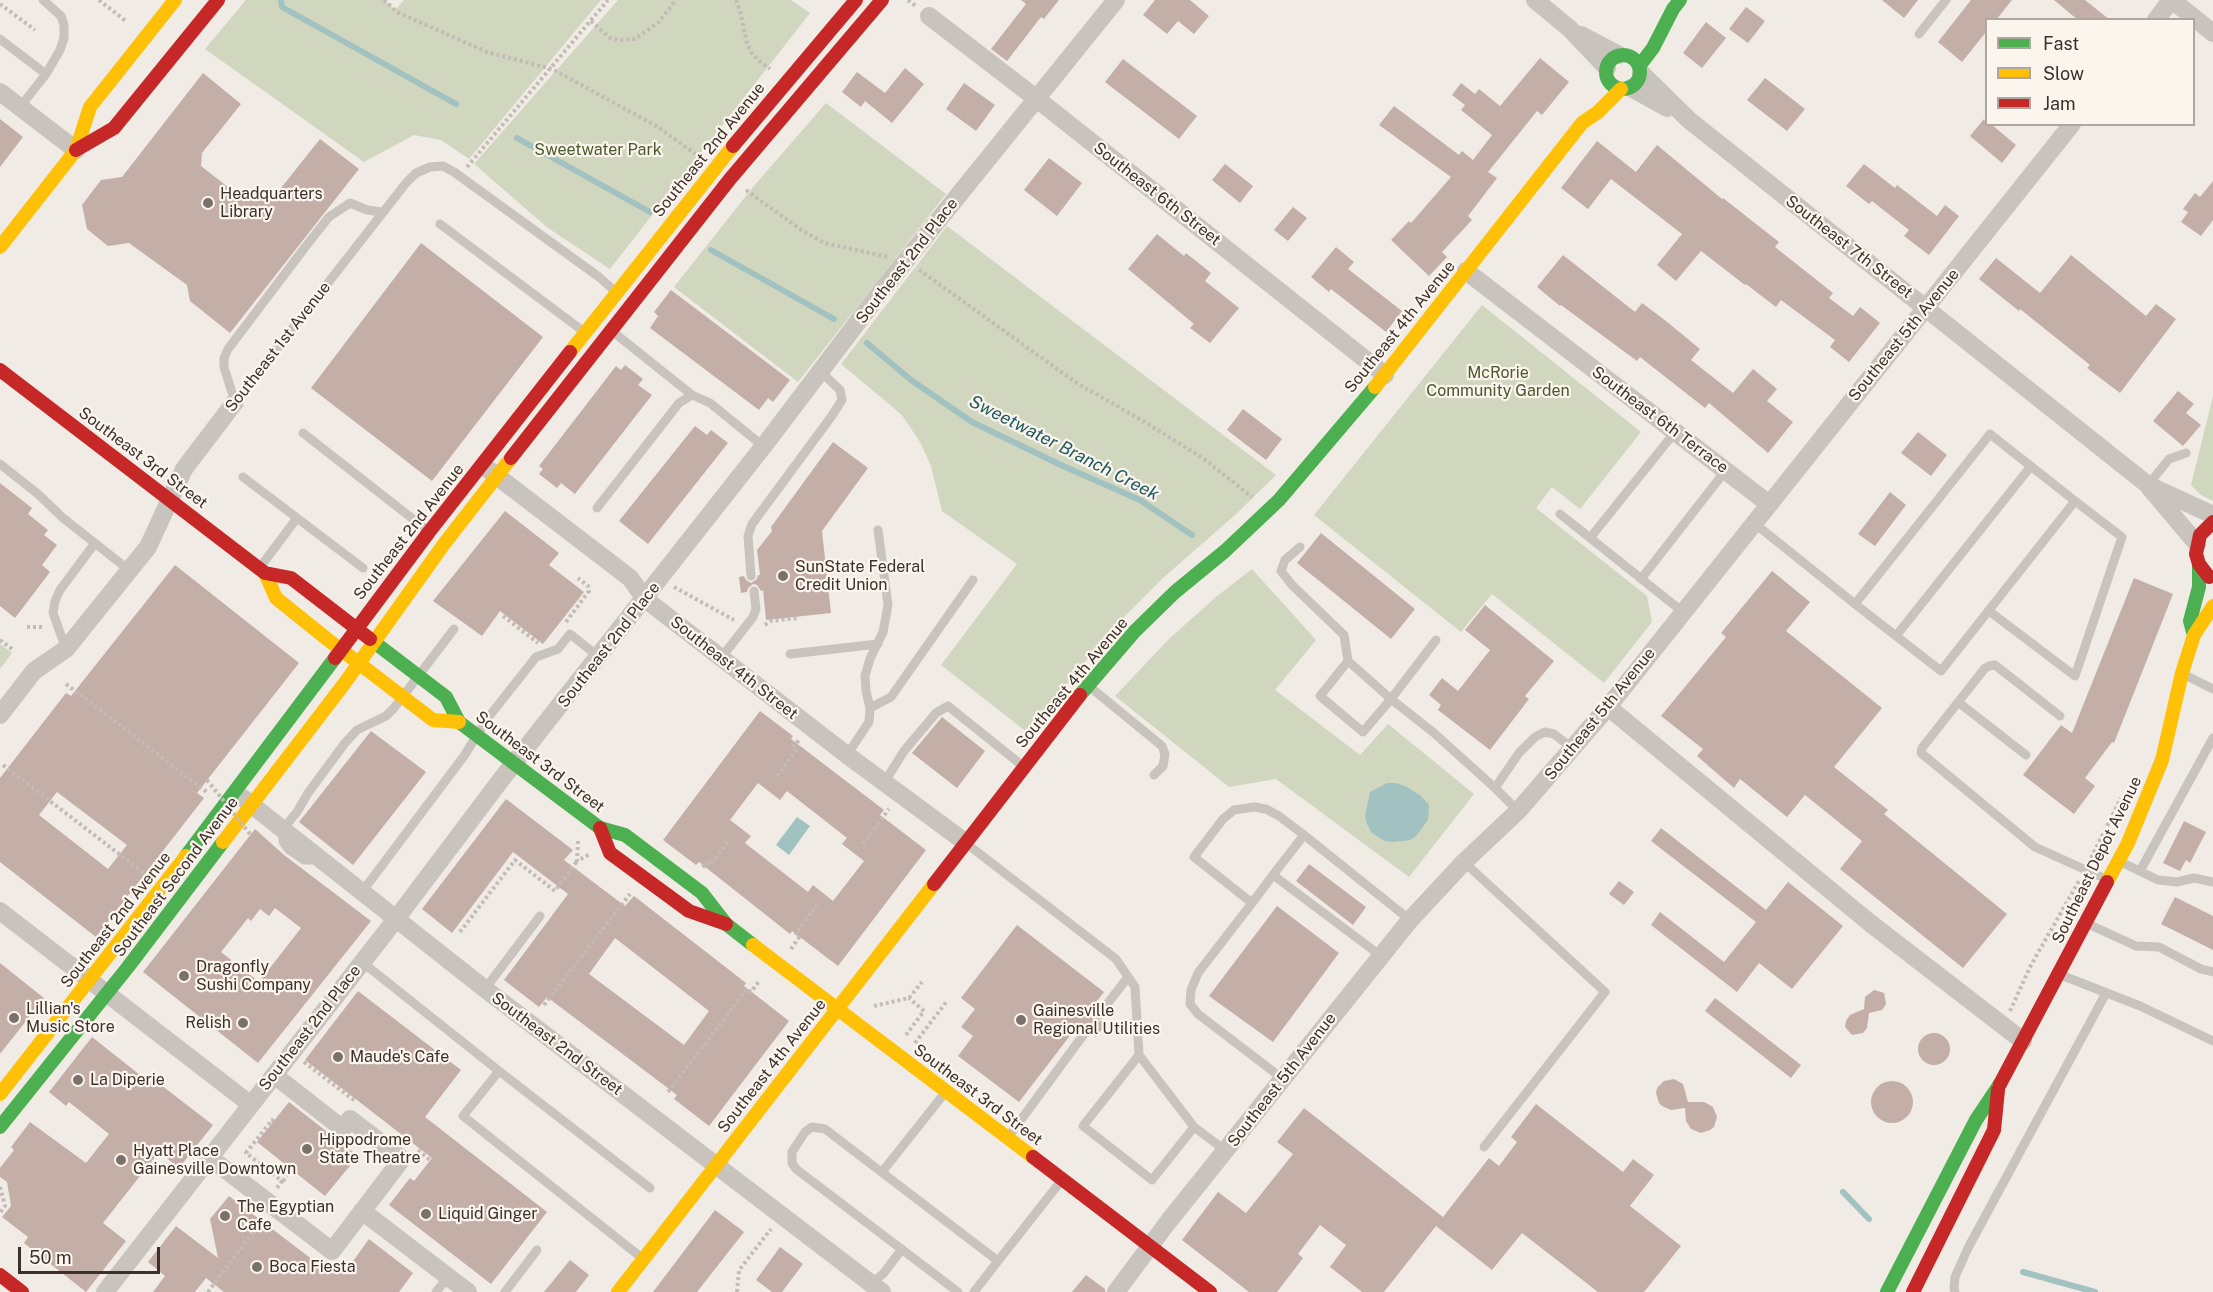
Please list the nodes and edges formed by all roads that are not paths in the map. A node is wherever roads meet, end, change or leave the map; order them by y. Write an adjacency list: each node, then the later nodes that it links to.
1 (43, 0): 21 (lane)
2 (175, 0): 29 (street)
3 (218, 0): 29 (street)
4 (856, 0): 34 (street, Southeast 2nd Avenue)
5 (882, 0): 37 (street, Southeast 2nd Avenue)
6 (1116, 0): 24 (street, Southeast 2nd Place)
7 (1534, 0): 19 (street)
8 (1946, 0): 17 (lane)
9 (2171, 0): 12 (street); 13 (street)
10 (1676, 4): 15 (street); 20 (street)
11 (929, 16): 24 (street, Southeast 6th Street)
12 (2158, 18)
13 (2194, 18)
14 (2195, 19): 16 (street)
15 (1646, 31)
16 (2213, 33)
17 (1919, 34)
18 (0, 39): 21 (lane)
19 (1618, 59): 20 (street); 22 (street); 27 (street, Southeast 4th Avenue)
20 (1640, 69): 22 (street); 26 (street, Southeast 7th Street)
21 (46, 74): 25 (lane)
22 (1626, 89): 26 (street, Southeast 7th Street); 27 (street, Southeast 4th Avenue)
23 (0, 92): 25 (street)
24 (1037, 99): 41 (street, Southeast 2nd Place); 42 (street, Southeast 6th Street)
25 (20, 107): 29 (street)
26 (1689, 120): 35 (street, Southeast 7th Street)
27 (1582, 123): 33 (street, Southeast 4th Avenue)
28 (2070, 126): 35 (street, Southeast 5th Avenue)
29 (76, 150): 32 (street)
30 (382, 212): 34 (lane, Southeast 1st Avenue); 44 (lane, Southeast 1st Avenue); 44 (lane)
31 (440, 224): 38 (lane)
32 (0, 247)
33 (1466, 272): 42 (street, Southeast 4th Avenue); 45 (street, Southeast 6th Terrace)
34 (617, 292): 36 (street, Southeast 2nd Avenue)
35 (1925, 308): 55 (street, Southeast 7th Street); 58 (street, Southeast 5th Avenue)
36 (596, 318): 37 (street); 38 (street, Southeast 2nd Avenue)
37 (611, 330): 39 (street, Southeast 2nd Avenue); 43 (lane)
38 (585, 333): 39 (street); 50 (street, Southeast 2nd Avenue)
39 (600, 345): 54 (street, Southeast 2nd Avenue)
40 (0, 370): 56 (street, Southeast 3rd Street)
41 (820, 371): 47 (street, Southeast 2nd Place); 76 (lane)
42 (1385, 375): 102 (street, Southeast 4th Avenue)
43 (692, 395): 47 (lane); 59 (lane)
44 (235, 402): 56 (street, Southeast 1st Avenue)
45 (1675, 432): 52 (street, Southeast 6th Terrace); 67 (lane)
46 (303, 433): 66 (lane)
47 (763, 447): 81 (street, Southeast 2nd Place)
48 (2186, 453): 55 (lane)
49 (0, 464): 68 (lane)
50 (482, 465): 54 (street, Southeast 4th Street); 66 (street, Southeast 2nd Avenue)
51 (2031, 466): 57 (lane); 82 (lane); 89 (lane)
52 (1726, 470): 58 (street, Southeast 6th Terrace); 77 (lane)
53 (243, 477): 62 (lane)
54 (497, 477): 69 (street, Southeast 2nd Avenue); 81 (street, Southeast 4th Street)
55 (2148, 485): 61 (street, Southeast 7th Street); 70 (street, Southeast 7th Street)
56 (171, 500): 74 (street, Southeast 1st Avenue); 75 (street, Southeast 3rd Street)
57 (2075, 501): 84 (lane); 84 (lane)
58 (1769, 504): 64 (street, Southeast 5th Avenue)
59 (597, 508)
60 (1560, 514): 67 (lane)
61 (2213, 515)
62 (297, 518): 73 (lane); 75 (lane)
63 (2213, 522): 70 (street)
64 (1754, 523): 82 (lane); 85 (street, Southeast 5th Avenue)
65 (878, 530): 92 (lane)
66 (429, 532): 69 (street); 86 (street, Southeast 2nd Avenue)
67 (1590, 538): 77 (lane)
68 (95, 543): 74 (lane); 93 (lane)
69 (444, 544): 91 (street, Southeast 2nd Avenue)
70 (2197, 544): 72 (street, Southeast Depot Avenue)
71 (1300, 547): 98 (lane)
72 (2199, 564): 79 (street); 88 (street, Southeast Depot Avenue)
73 (363, 568)
74 (129, 570): 93 (street, Southeast 1st Avenue)
75 (262, 570): 86 (street, Southeast 3rd Street); 94 (street, Southeast 3rd Street)
76 (751, 576)
77 (1641, 579): 85 (lane)
78 (973, 580): 108 (lane)
79 (2213, 580)
80 (754, 591): 97 (lane)
81 (645, 599): 96 (street, Southeast 2nd Place); 97 (street, Southeast 4th Street)
82 (1855, 604): 89 (lane)
83 (2213, 606): 88 (street, Southeast Depot Avenue)
84 (1989, 611): 89 (lane)
85 (1683, 612): 107 (street, Southeast 5th Avenue)
86 (356, 628): 91 (street, Southeast 3rd Street); 94 (street, Southeast 2nd Avenue)
87 (454, 629): 101 (lane)
88 (2194, 635): 100 (street, Southeast Depot Avenue)
89 (1896, 636)
90 (1436, 640): 105 (lane)
91 (374, 642): 99 (street, Southeast Second Avenue); 101 (street, Southeast 3rd Street)
92 (878, 644): 95 (lane); 108 (lane)
93 (66, 649): 109 (street, Southeast 1st Avenue)
94 (340, 650): 99 (street, Southeast 3rd Street); 122 (street, Southeast 2nd Avenue)
95 (790, 654)
96 (599, 657): 112 (lane); 117 (street, Southeast 2nd Place)
97 (721, 658): 115 (street, Southeast 4th Street)
98 (1348, 662): 105 (lane); 105 (lane)
99 (359, 663): 104 (street, Southeast 3rd Street); 123 (street, Southeast Second Avenue)
100 (2182, 673): 103 (lane); 129 (street, Southeast Depot Avenue)
101 (418, 676): 104 (lane); 111 (street, Southeast 3rd Street)
102 (1088, 685): 118 (street, Southeast 4th Avenue); 119 (lane)
103 (2213, 689)
104 (403, 697): 111 (street, Southeast 3rd Street); 126 (lane)
105 (1390, 699): 121 (lane)
106 (1958, 702): 110 (lane); 116 (lane); 133 (lane)
107 (1608, 707): 114 (street, Southeast 5th Avenue); 155 (street)
108 (870, 708): 115 (lane)
109 (0, 715)
110 (2060, 716)
111 (459, 722): 112 (street, Southeast 3rd Street)
112 (476, 735): 117 (street, Southeast 3rd Street); 135 (lane)
113 (2213, 738): 131 (lane)
114 (1573, 749): 121 (lane); 124 (street, Southeast 5th Avenue)
115 (847, 755): 120 (street, Southeast 4th Street)
116 (2026, 755)
117 (514, 764): 125 (street, Southeast 3rd Street); 139 (street, Southeast 2nd Place)
118 (1024, 766): 120 (lane); 128 (street, Southeast 4th Avenue)
119 (1154, 775)
120 (884, 783): 128 (street, Southeast 4th Street)
121 (1495, 788): 124 (lane)
122 (236, 792): 123 (street, Southeast 2nd Street); 148 (street, Southeast 2nd Avenue)
123 (252, 805): 126 (street, Southeast 2nd Street); 151 (street, Southeast Second Avenue)
124 (1518, 812): 130 (street, Southeast 5th Avenue)
125 (600, 828): 142 (street, Southeast 3rd Street); 142 (street, Southeast 3rd Street)
126 (283, 829): 135 (street, Southeast 2nd Street)
127 (1304, 835): 132 (lane); 136 (lane); 140 (lane)
128 (965, 842): 147 (lane); 152 (street, Southeast 4th Avenue)
129 (2118, 860): 131 (lane); 133 (street, Southeast Depot Avenue)
130 (1464, 862): 140 (street, Southeast 5th Avenue); 168 (lane)
131 (2139, 871): 134 (lane)
132 (1273, 875): 136 (lane); 143 (lane)
133 (2108, 879): 141 (street, Southeast Depot Avenue)
134 (2213, 882)
135 (362, 892): 139 (street, Southeast 2nd Street)
136 (1252, 903): 160 (lane)
137 (0, 911): 148 (street)
138 (540, 916): 149 (lane)
139 (396, 919): 144 (street, Southeast 2nd Place); 149 (street, Southeast 2nd Street)
140 (1410, 920): 143 (street, Southeast 5th Avenue)
141 (2085, 923): 145 (lane); 146 (street, Southeast Depot Avenue)
142 (726, 924): 152 (street, Southeast 3rd Street)
143 (1381, 956): 160 (street, Southeast 5th Avenue)
144 (362, 962): 158 (lane); 159 (street, Southeast 2nd Place)
145 (2213, 972)
146 (2058, 974): 150 (lane); 155 (street, Southeast Depot Avenue)
147 (1128, 977): 153 (lane); 157 (lane)
148 (89, 980): 151 (street); 163 (street, Southeast 2nd Avenue)
149 (485, 989): 171 (street, Southeast 2nd Street)
150 (2106, 993): 156 (lane); 196 (lane)
151 (107, 994): 164 (street); 166 (street, Southeast Second Avenue)
152 (837, 1008): 162 (street, Southeast 3rd Street); 171 (street, Southeast 4th Avenue)
153 (1098, 1016)
154 (1087, 1030): 167 (lane)
155 (2023, 1041): 161 (street, Southeast Depot Avenue)
156 (2213, 1041)
157 (1139, 1055): 165 (lane); 165 (lane)
158 (499, 1071): 174 (lane); 179 (lane)
159 (274, 1075): 164 (street, Southeast 2nd Place); 175 (street)
160 (1283, 1079): 169 (street, Southeast 5th Avenue)
161 (1998, 1087): 194 (street, Southeast Depot Avenue); 195 (street, Southeast Depot Avenue)
162 (946, 1091): 167 (street, Southeast 3rd Street); 172 (lane)
163 (0, 1094)
164 (250, 1104): 170 (street, Southeast 2nd Place)
165 (1194, 1127): 169 (lane)
166 (0, 1128)
167 (1008, 1138): 173 (street, Southeast 3rd Street)
168 (1484, 1148)
169 (1226, 1151): 176 (street, Southeast 5th Avenue)
170 (209, 1157): 175 (street); 185 (street, Southeast 2nd Place)
171 (717, 1165): 179 (street, Southeast 4th Avenue); 183 (street, Southeast 2nd Street)
172 (882, 1172): 178 (lane); 180 (lane)
173 (1063, 1179): 176 (street, Southeast 3rd Street); 180 (lane)
174 (650, 1188)
175 (362, 1211): 182 (street)
176 (1150, 1246): 192 (street, Southeast 5th Avenue); 193 (street, Southeast 3rd Street)
177 (537, 1250): 188 (lane)
178 (902, 1250): 183 (lane); 190 (lane)
179 (644, 1259): 189 (street, Southeast 4th Avenue)
180 (998, 1262): 191 (lane)
181 (0, 1275): 184 (street)
182 (448, 1277): 186 (lane); 187 (street)
183 (872, 1289)
184 (22, 1292)
185 (105, 1292)
186 (436, 1292)
187 (468, 1292)
188 (505, 1292)
189 (618, 1292)
190 (958, 1292)
191 (974, 1292)
192 (1116, 1292)
193 (1210, 1292)
194 (1887, 1292)
195 (1913, 1292)
196 (1955, 1292)

